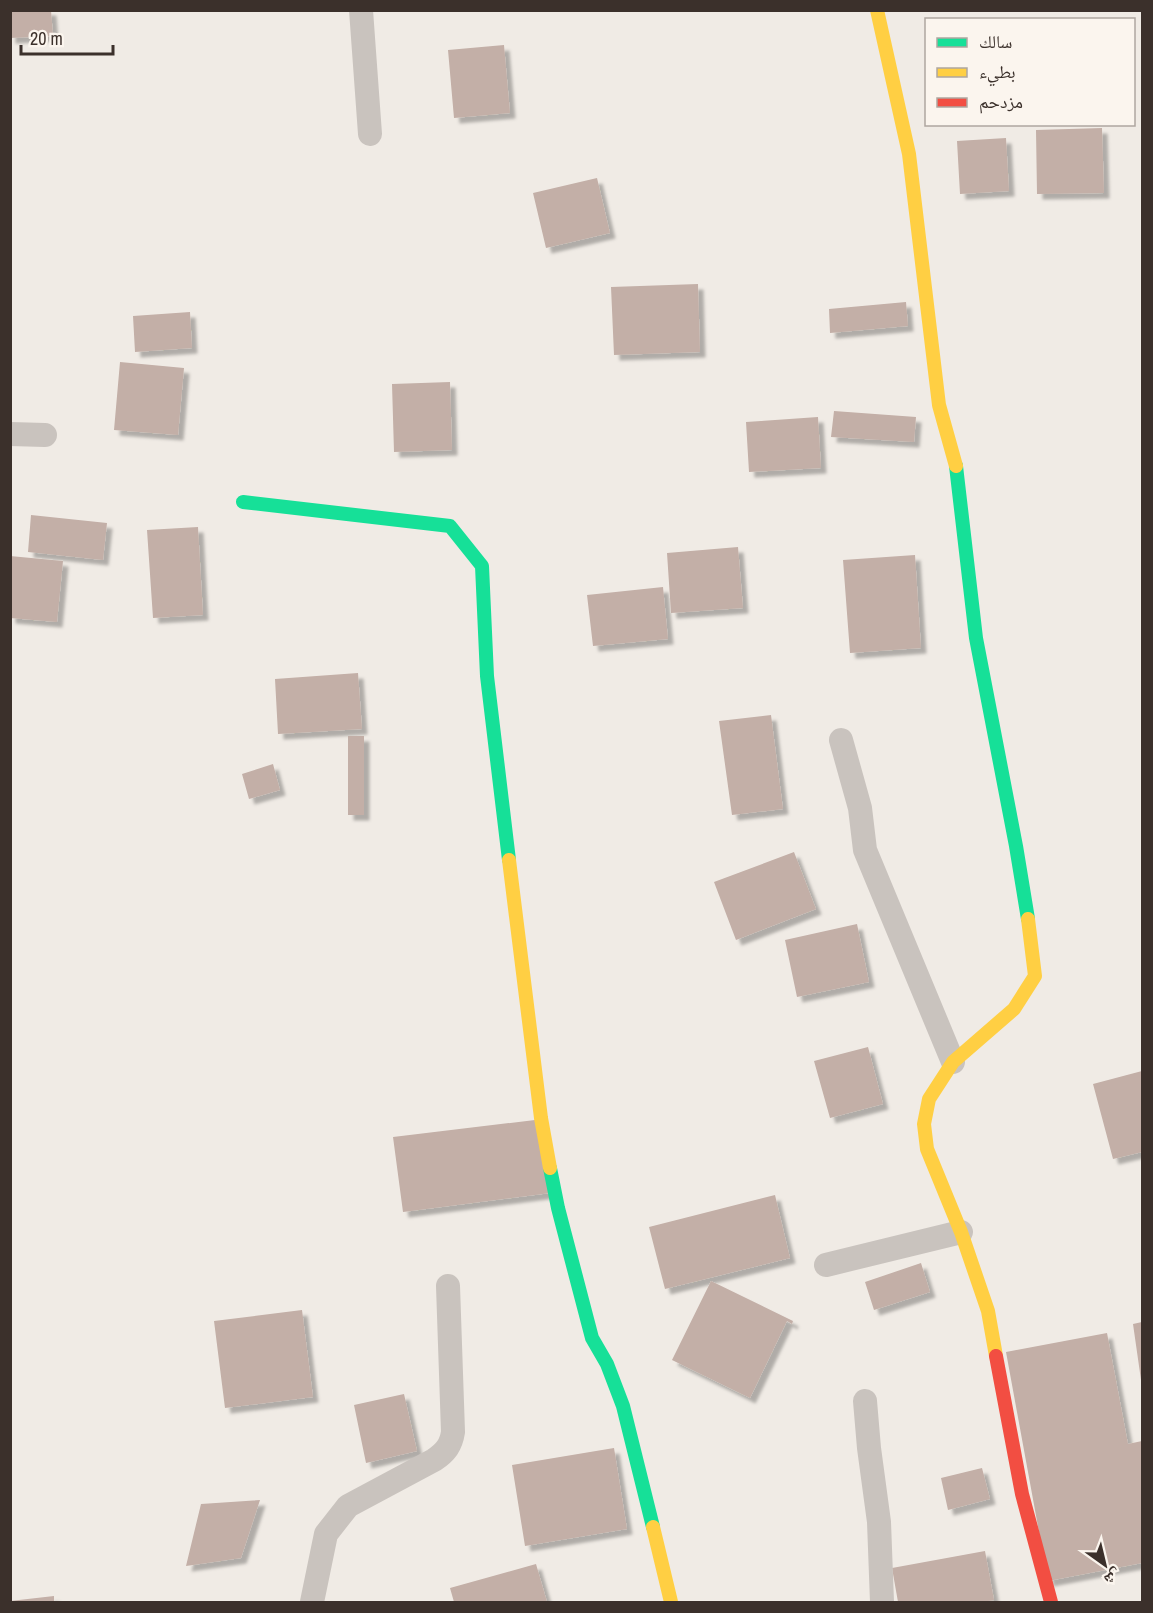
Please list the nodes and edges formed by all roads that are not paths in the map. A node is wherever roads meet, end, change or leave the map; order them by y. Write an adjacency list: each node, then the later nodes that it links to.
1 (361, 10): 3 (street)
2 (877, 10): 8 (street)
3 (370, 134)
4 (10, 434): 5 (street)
5 (45, 435)
6 (243, 502): 14 (street)
7 (841, 740): 8 (street)
8 (952, 1062): 9 (street)
9 (962, 1232): 10 (street); 16 (street)
10 (826, 1265)
11 (448, 1286): 13 (street)
12 (865, 1401): 15 (street)
13 (312, 1602)
14 (670, 1602)
15 (882, 1602)
16 (1051, 1602)

